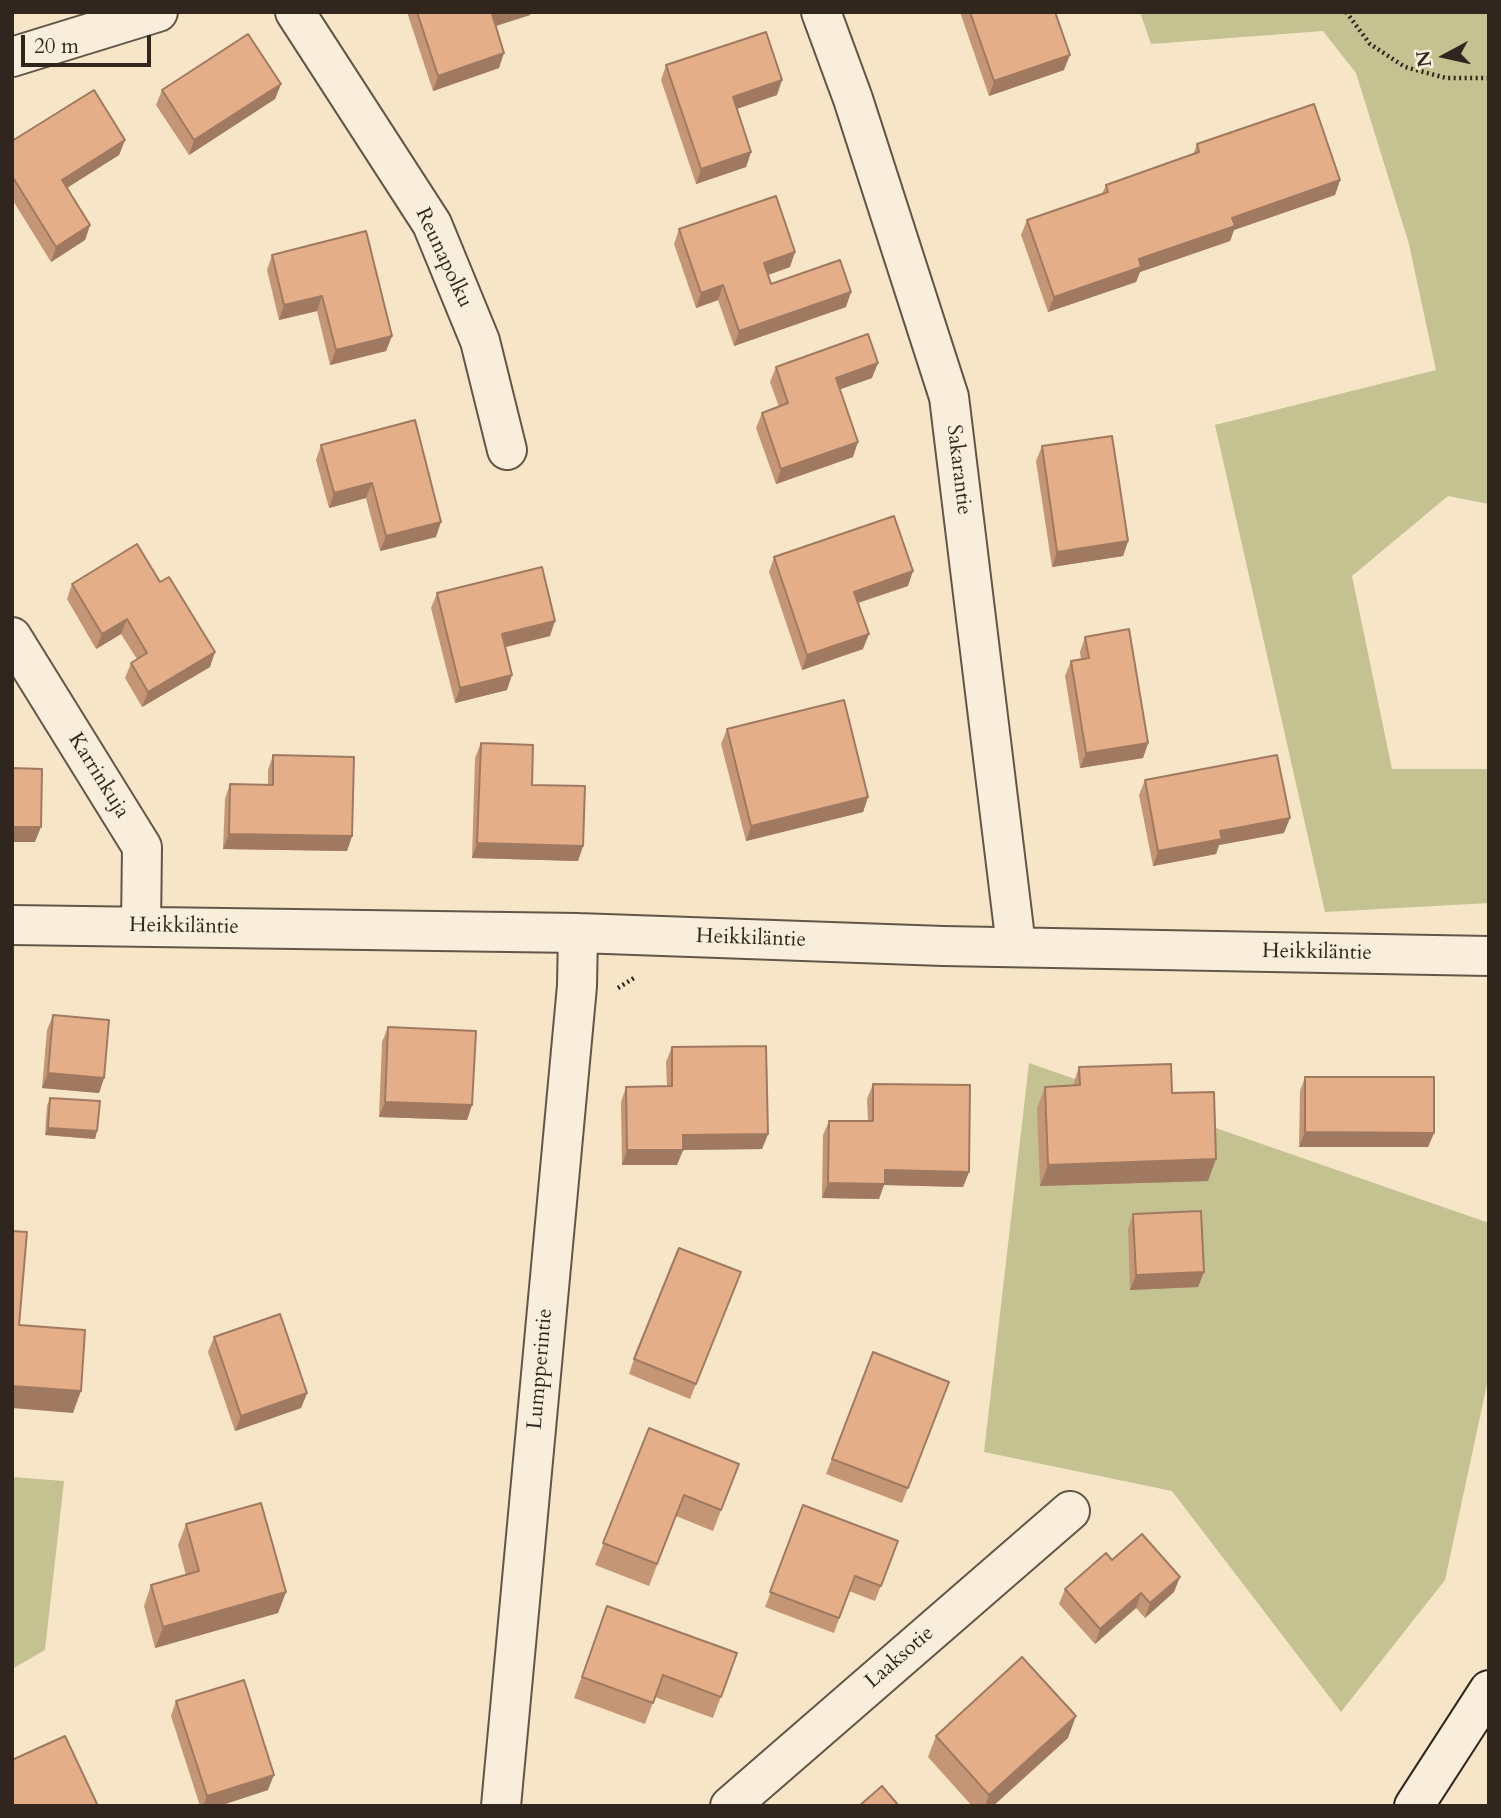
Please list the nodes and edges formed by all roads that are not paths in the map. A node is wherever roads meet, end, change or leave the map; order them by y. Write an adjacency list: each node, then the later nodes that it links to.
1 (158, 12): 4 (street)
2 (295, 12): 5 (street, Reunapolku)
3 (821, 12): 10 (street, Sakarantie)
4 (12, 57)
5 (507, 450)
6 (12, 637): 8 (street, Karrinkuja)
7 (12, 925): 8 (street, Heikkiläntie)
8 (141, 926): 9 (street, Heikkiläntie)
9 (578, 933): 10 (street, Heikkiläntie); 14 (street, Lumpperintie)
10 (1016, 946): 11 (street, Heikkiläntie)
11 (1489, 956)
12 (1070, 1511): 15 (street, Laaksotie)
13 (1489, 1690): 16 (street)
14 (501, 1806)
15 (730, 1806)
16 (1414, 1806)

